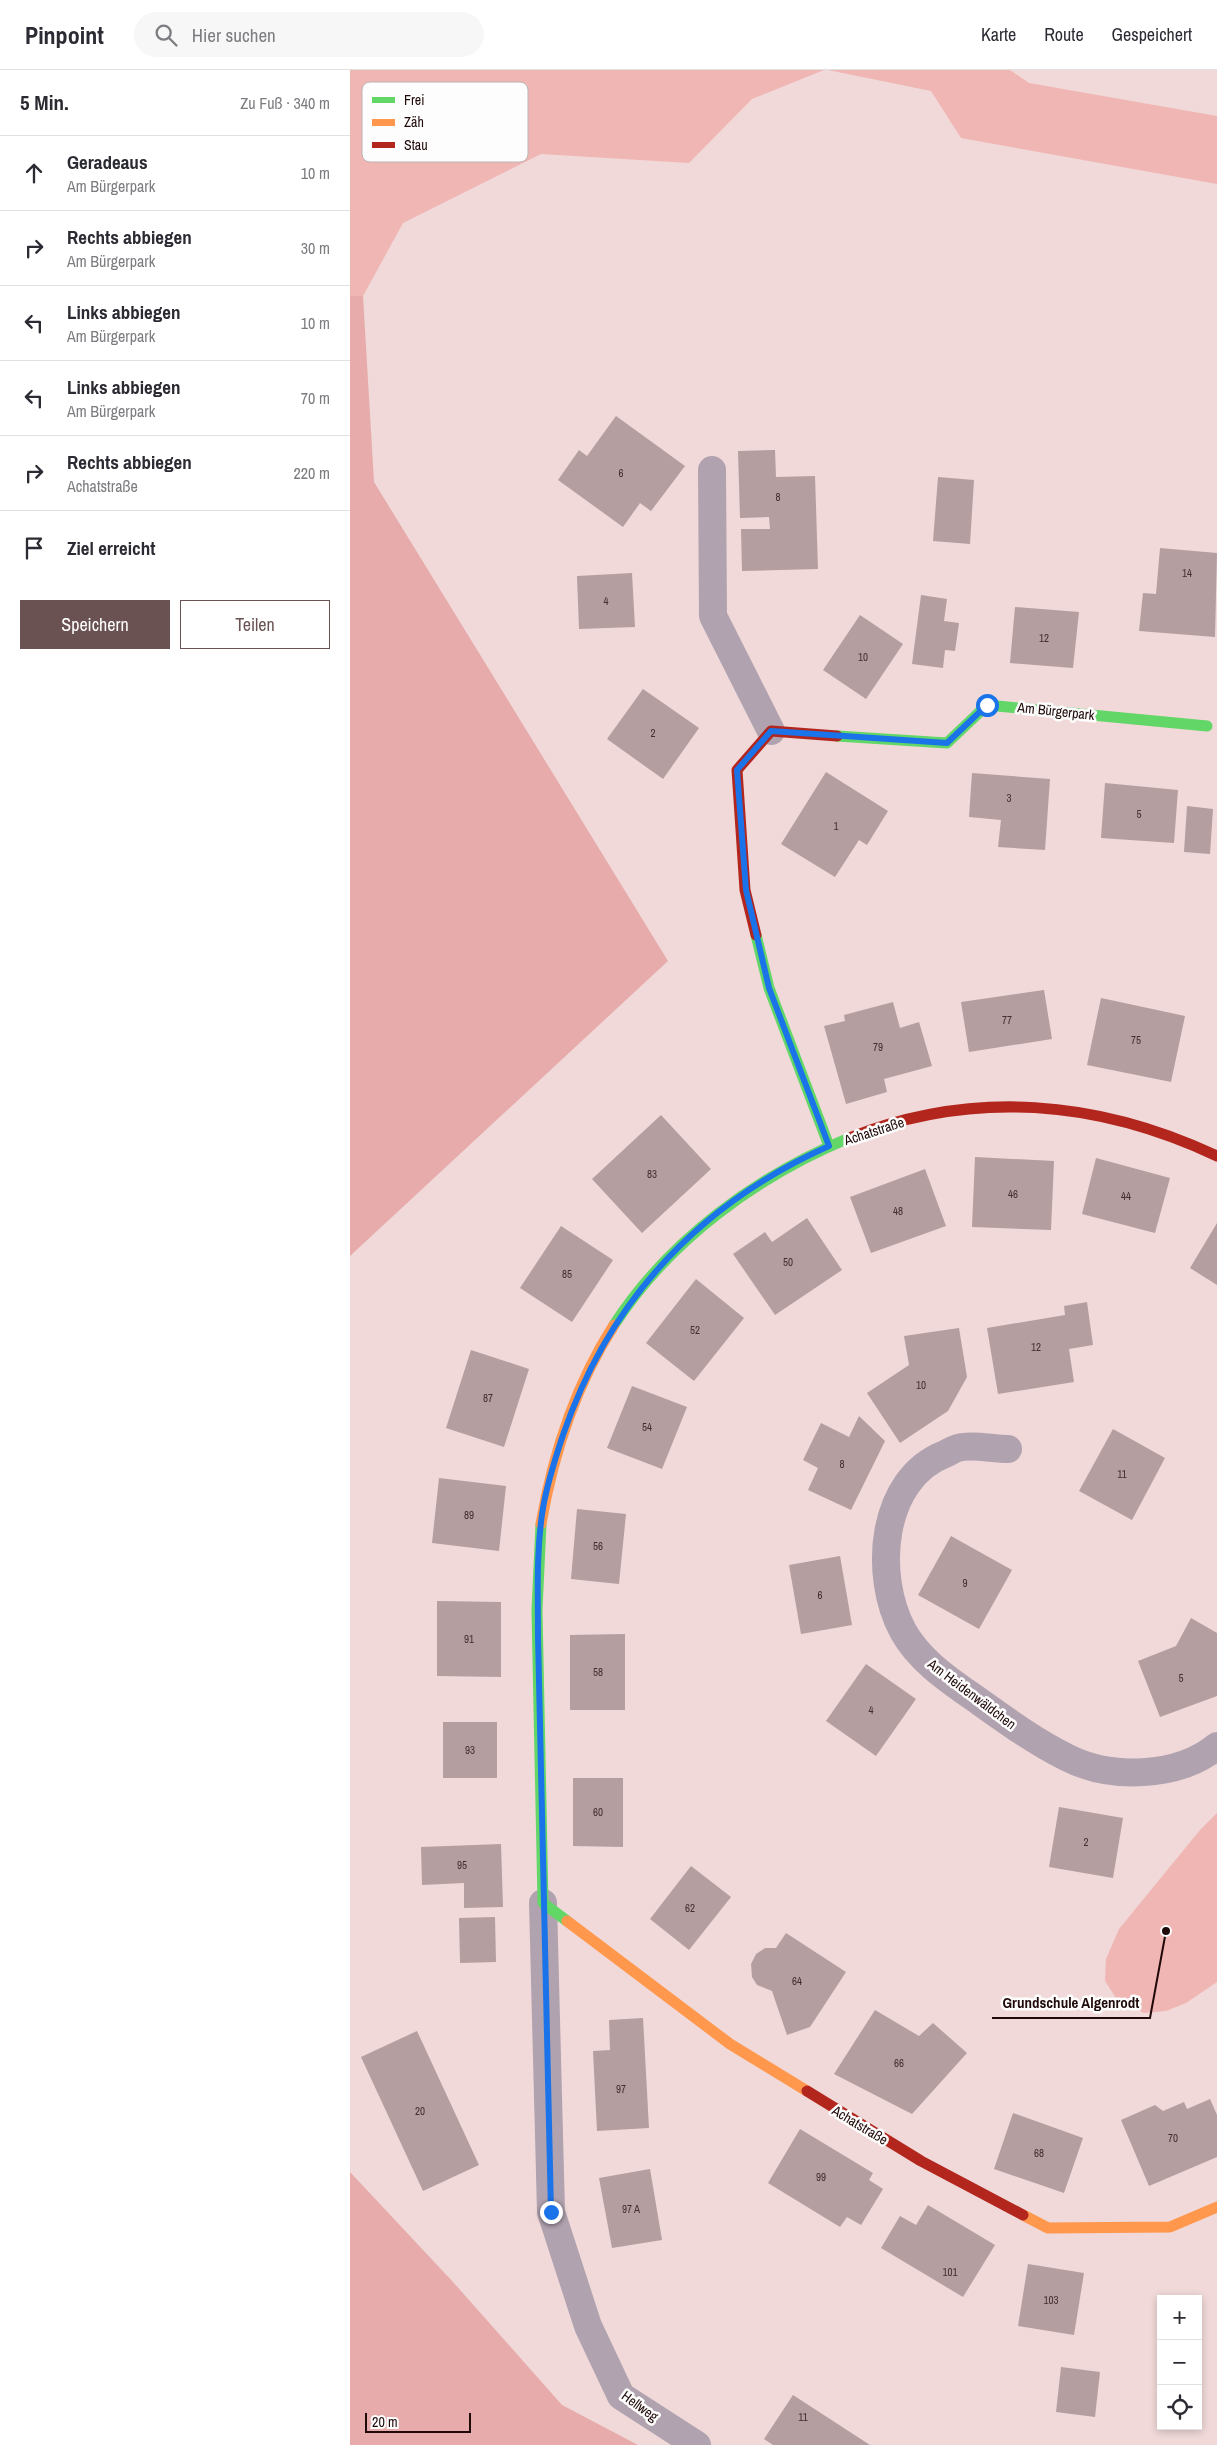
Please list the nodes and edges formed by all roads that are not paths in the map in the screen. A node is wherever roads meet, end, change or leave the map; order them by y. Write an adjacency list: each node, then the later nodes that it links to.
1 (712, 470): 3 (street)
2 (1207, 726): 3 (street, Am Bürgerpark)
3 (771, 731): 4 (street)
4 (829, 1146): 5 (street, Achatstraße); 8 (street, Achatstraße)
5 (1217, 1156)
6 (1008, 1450): 7 (street, Am Heidenwäldchen)
7 (1217, 1746)
8 (543, 1903): 9 (street, Achatstraße); 10 (street, Achatstraße)
9 (1217, 2207)
10 (588, 2326): 11 (street, Hellweg)
11 (697, 2445)

